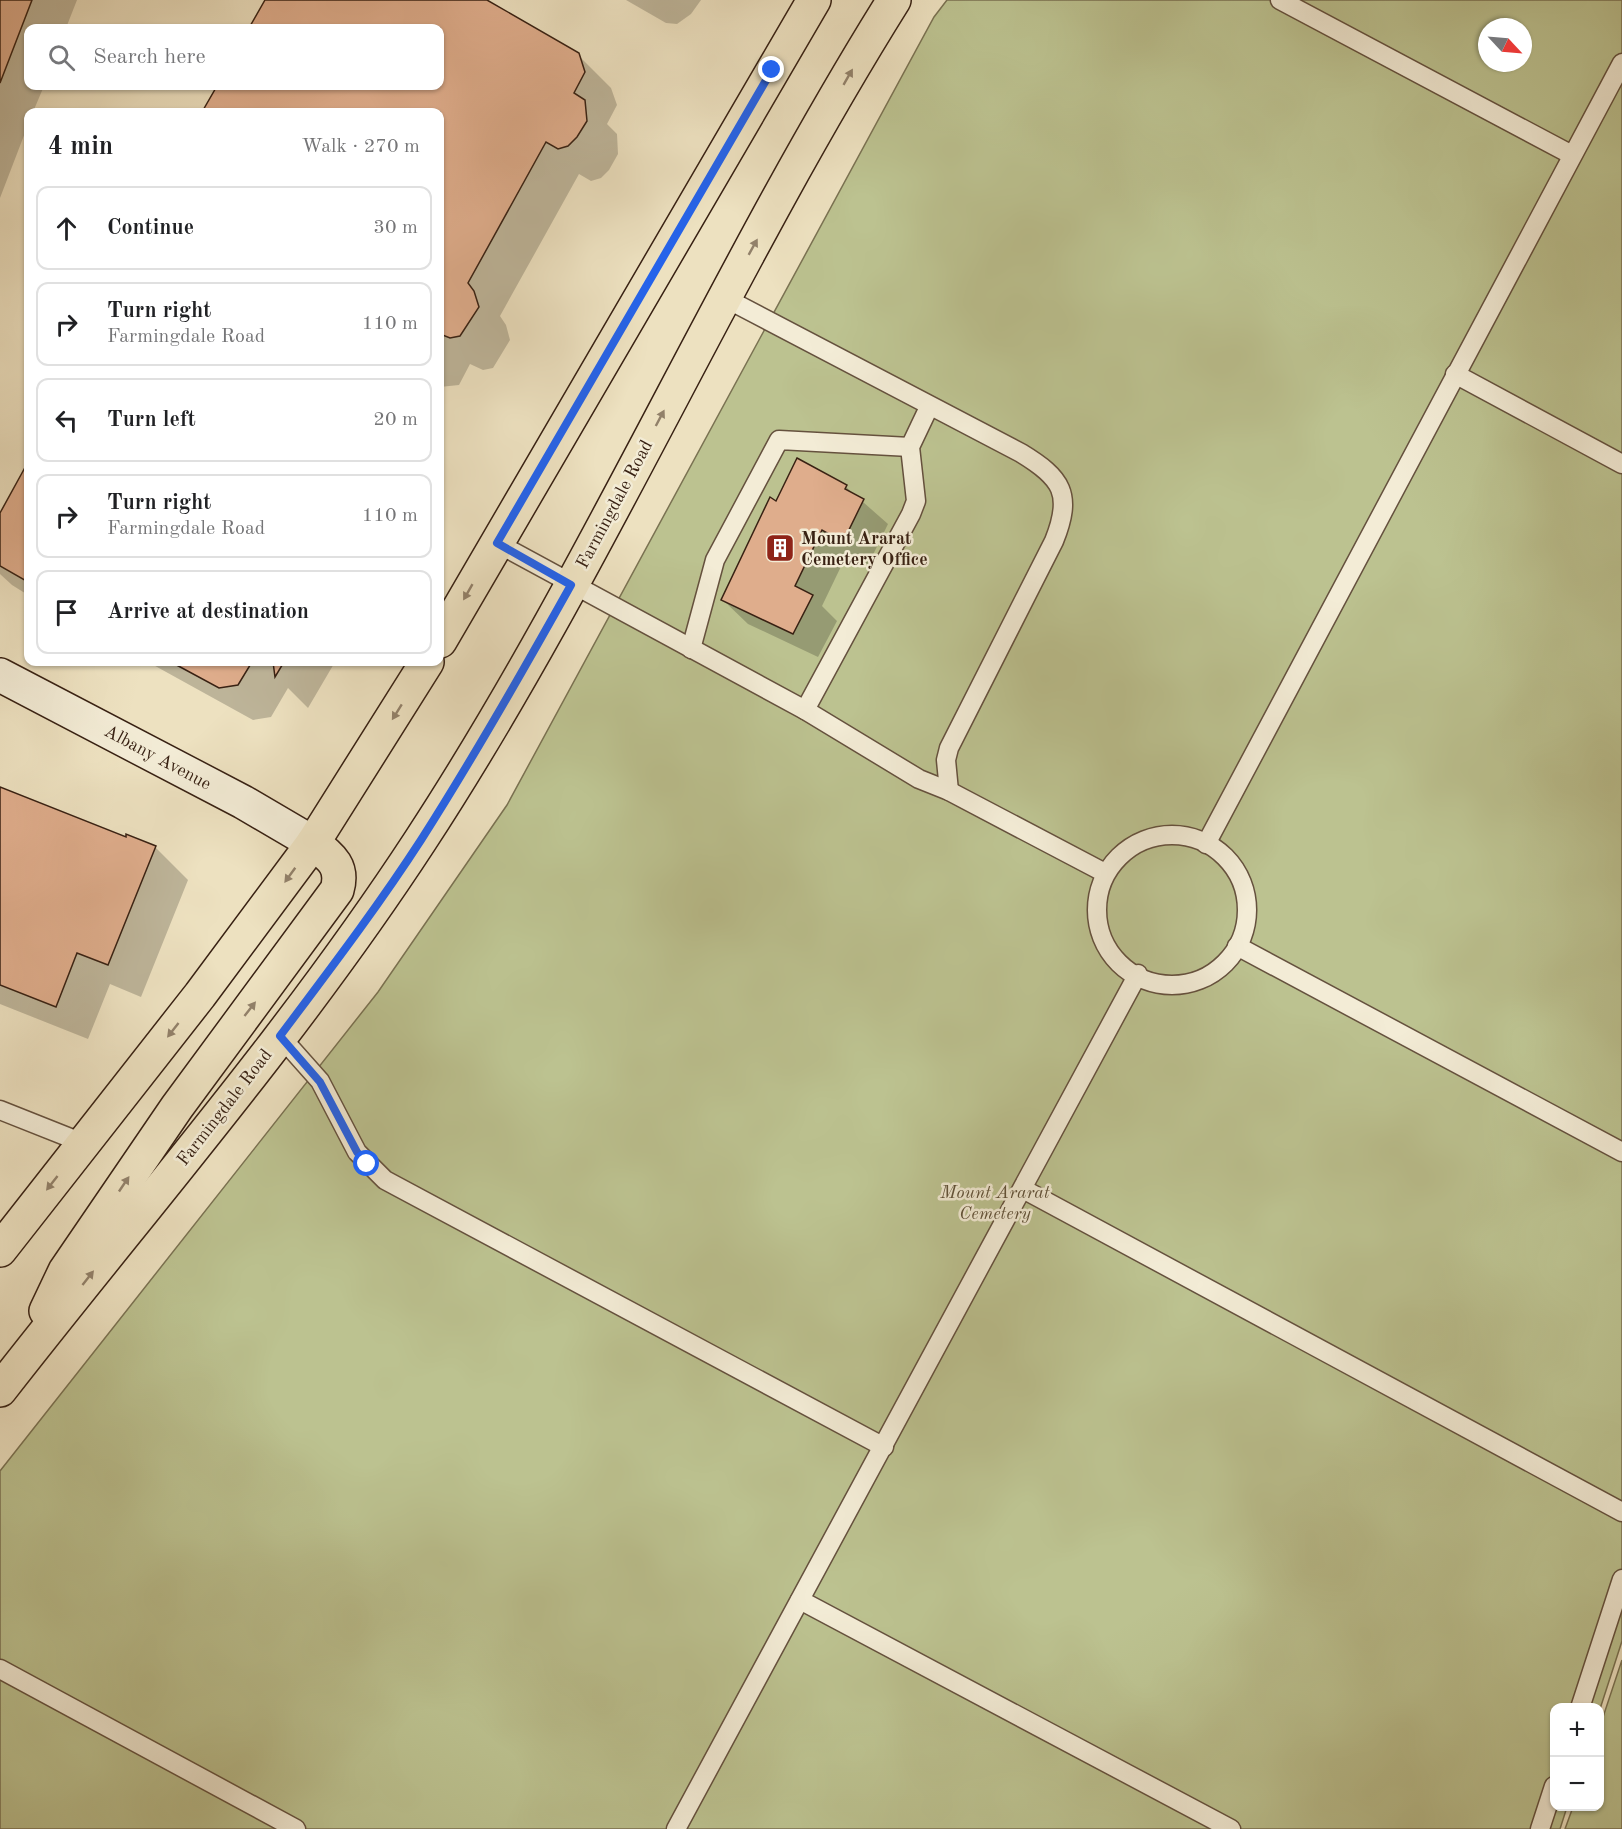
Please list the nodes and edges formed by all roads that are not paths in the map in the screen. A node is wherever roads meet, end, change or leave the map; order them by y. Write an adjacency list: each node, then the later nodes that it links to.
1 (814, 0): 11 (main road)
2 (894, 0): 6 (main road, Farmingdale Road, one-way to 2)
3 (1280, 0): 5 (lane)
4 (1622, 63): 5 (lane)
5 (1572, 155): 7 (lane)
6 (724, 298): 8 (lane); 12 (main road, Farmingdale Road, one-way to 6)
7 (1455, 374): 10 (lane); 20 (lane)
8 (929, 407): 9 (lane); 18 (lane)
9 (910, 447): 14 (lane); 17 (lane)
10 (1622, 464)
11 (497, 543): 12 (lane); 13 (main road, one-way to 13)
12 (571, 585): 14 (lane); 24 (main road, Farmingdale Road)
13 (444, 634)
14 (691, 649): 17 (lane)
15 (424, 666): 19 (main road, one-way to 19)
16 (0, 675): 19 (street, Albany Avenue)
17 (805, 710): 18 (lane)
18 (949, 791): 21 (lane)
19 (313, 843): 26 (main road, one-way to 26); 30 (main road, one-way to 19)
20 (1206, 844): 21 (lane); 22 (lane)
21 (1105, 873): 23 (lane)
22 (1237, 946): 23 (lane); 27 (lane)
23 (1138, 974): 28 (lane)
24 (280, 1036): 30 (main road, Farmingdale Road, one-way to 24); 32 (lane)
25 (0, 1110): 26 (lane)
26 (83, 1143): 29 (main road, one-way to 29)
27 (1622, 1152)
28 (1023, 1189): 32 (lane); 33 (lane)
29 (0, 1250)
30 (22, 1362): 31 (main road, Farmingdale Road)
31 (0, 1390)
32 (884, 1447): 35 (lane)
33 (1622, 1512)
34 (1622, 1579): 37 (lane)
35 (800, 1600): 40 (lane); 41 (lane)
36 (0, 1669): 39 (lane)
37 (1581, 1703)
38 (1550, 1798): 42 (lane)
39 (296, 1829)
40 (676, 1829)
41 (1231, 1829)
42 (1540, 1829)

